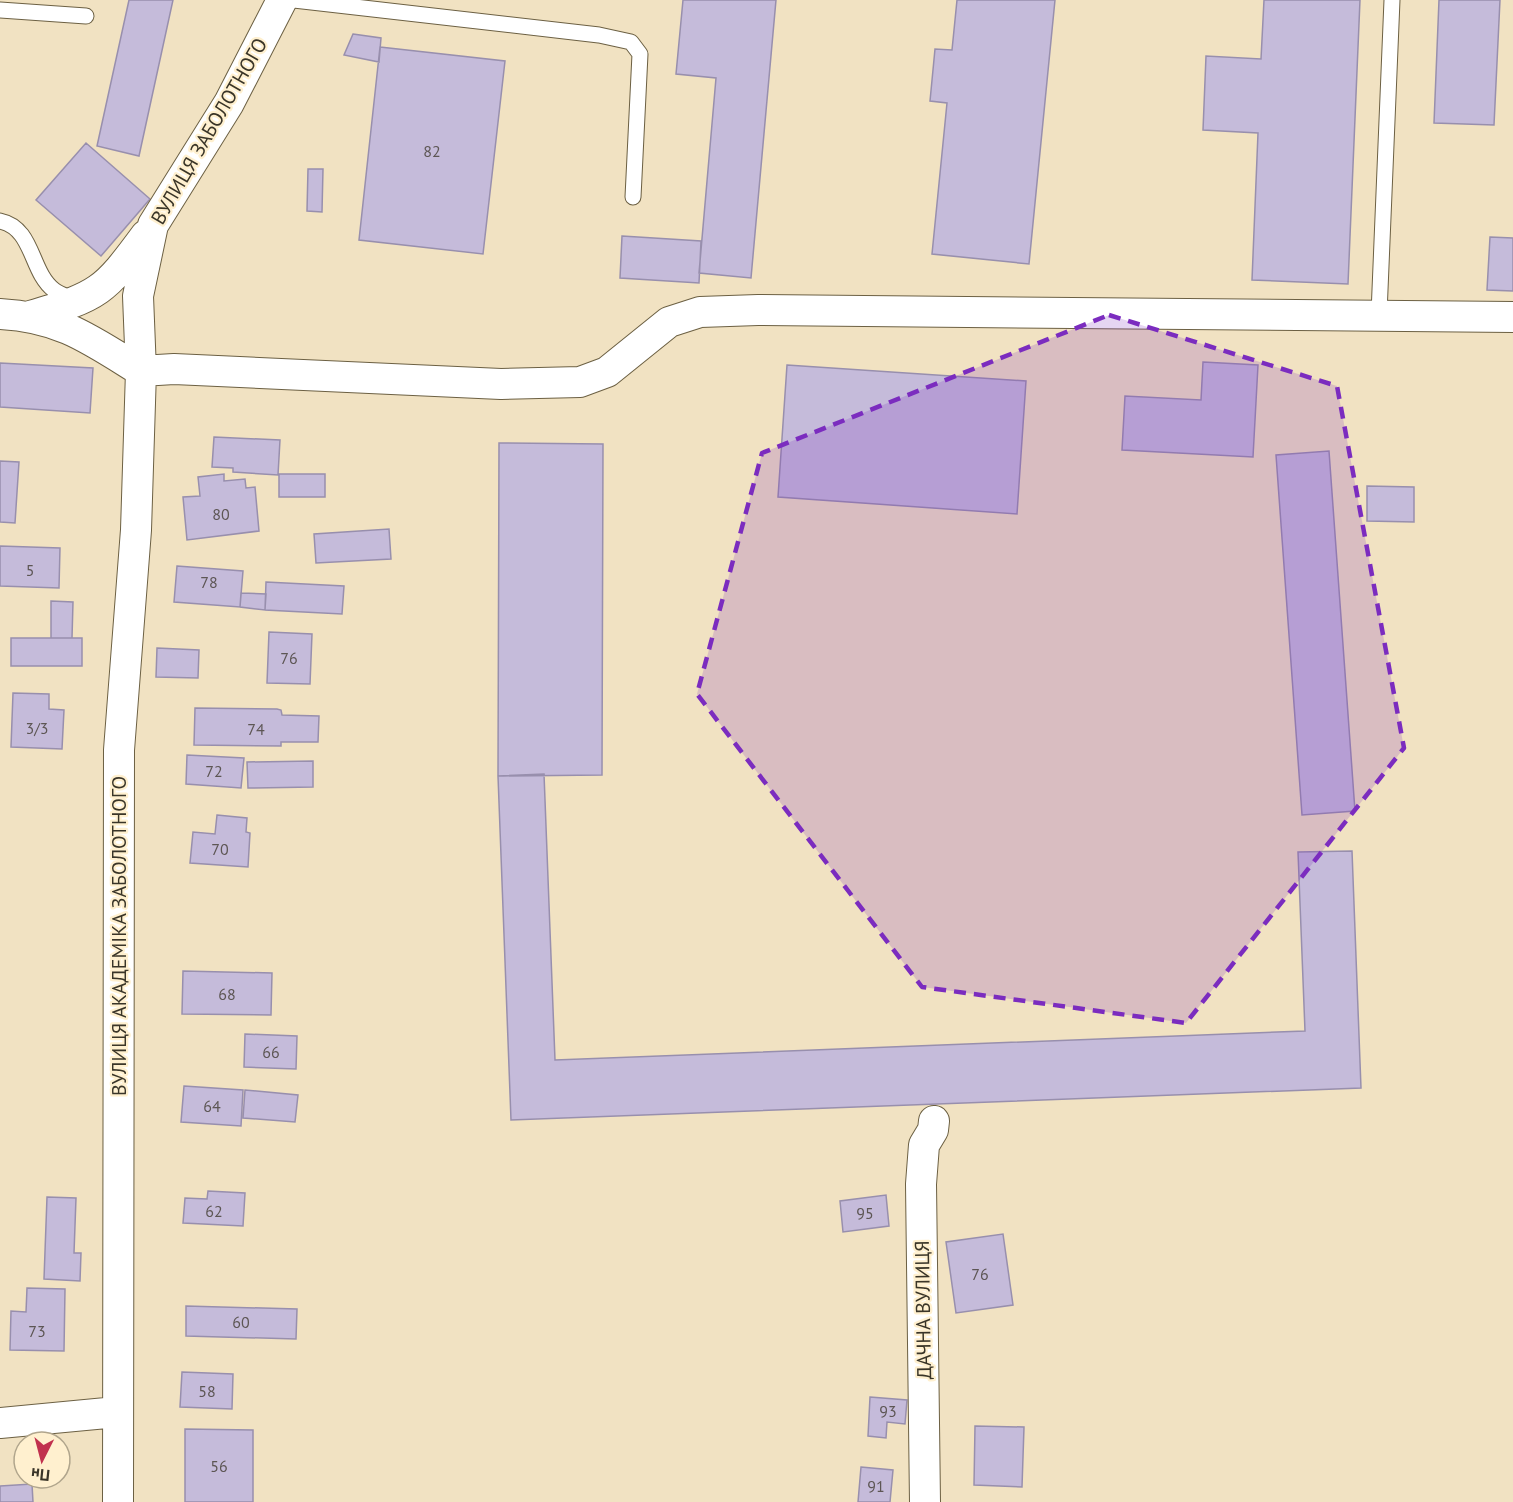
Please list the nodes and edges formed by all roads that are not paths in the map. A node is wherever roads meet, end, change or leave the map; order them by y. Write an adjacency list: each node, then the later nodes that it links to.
1 (282, 0): 8 (street, ВУЛИЦЯ ЗАБОЛОТНОГО)
2 (294, 0): 6 (lane)
3 (1392, 0): 11 (lane)
4 (0, 10): 5 (lane)
5 (86, 16)
6 (633, 197)
7 (0, 221): 9 (lane)
8 (153, 225): 9 (street); 14 (street, ВУЛИЦЯ ЗАБОЛОТНОГО)
9 (79, 302): 12 (street)
10 (0, 314): 12 (street)
11 (1379, 314): 13 (street); 14 (street)
12 (30, 316): 14 (street)
13 (1513, 317)
14 (141, 371): 16 (street, ВУЛИЦЯ АКАДЕМІКА ЗАБОЛОТНОГО)
15 (934, 1121): 19 (street, ДАЧНА ВУЛИЦЯ)
16 (117, 1412): 17 (street); 18 (street, ВУЛИЦЯ АКАДЕМІКА ЗАБОЛОТНОГО)
17 (0, 1423)
18 (118, 1502)
19 (925, 1502)

